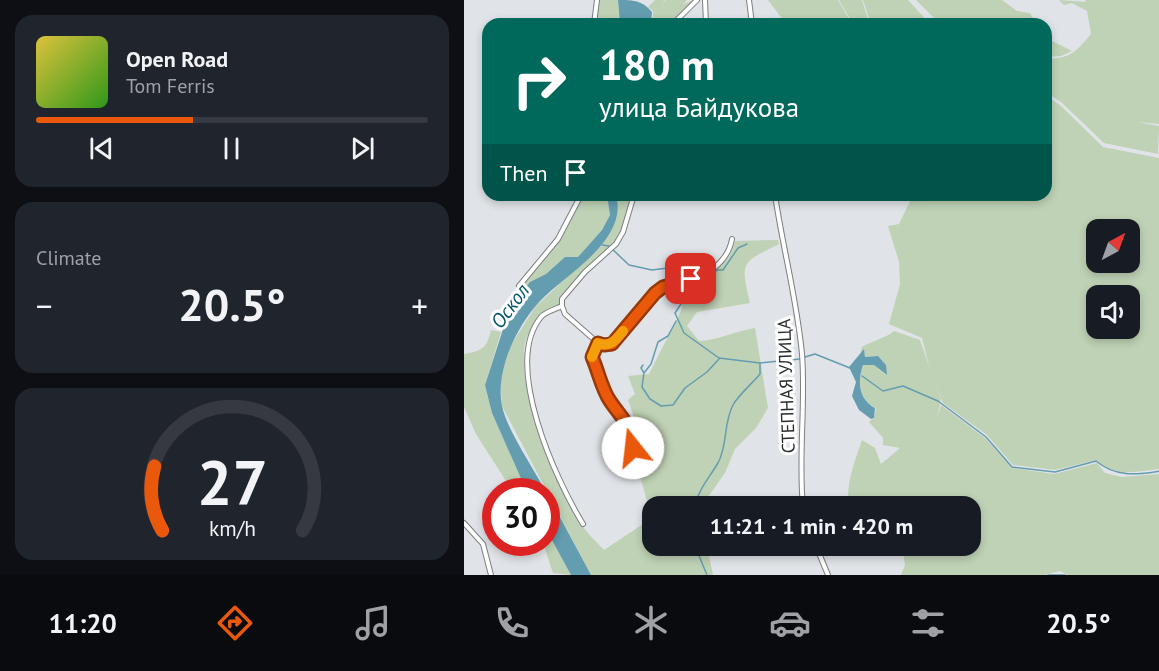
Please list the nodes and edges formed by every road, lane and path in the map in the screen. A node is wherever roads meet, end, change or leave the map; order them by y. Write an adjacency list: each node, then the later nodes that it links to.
1 (597, 0): 5 (street)
2 (697, 0): 6 (street)
3 (705, 0): 7 (street)
4 (749, 0): 8 (street)
5 (595, 18)
6 (679, 18)
7 (706, 18)
8 (751, 18)
9 (578, 201): 13 (street)
10 (632, 201): 14 (street)
11 (776, 201): 17 (street, СТЕПНАЯ УЛИЦА)
12 (732, 239): 15 (street)
13 (519, 286)
14 (562, 306): 15 (street); 19 (street)
15 (598, 343): 16 (street)
16 (628, 462)
17 (803, 496)
18 (464, 523): 21 (street)
19 (583, 524)
20 (820, 556): 22 (street)
21 (491, 575)
22 (828, 575)

